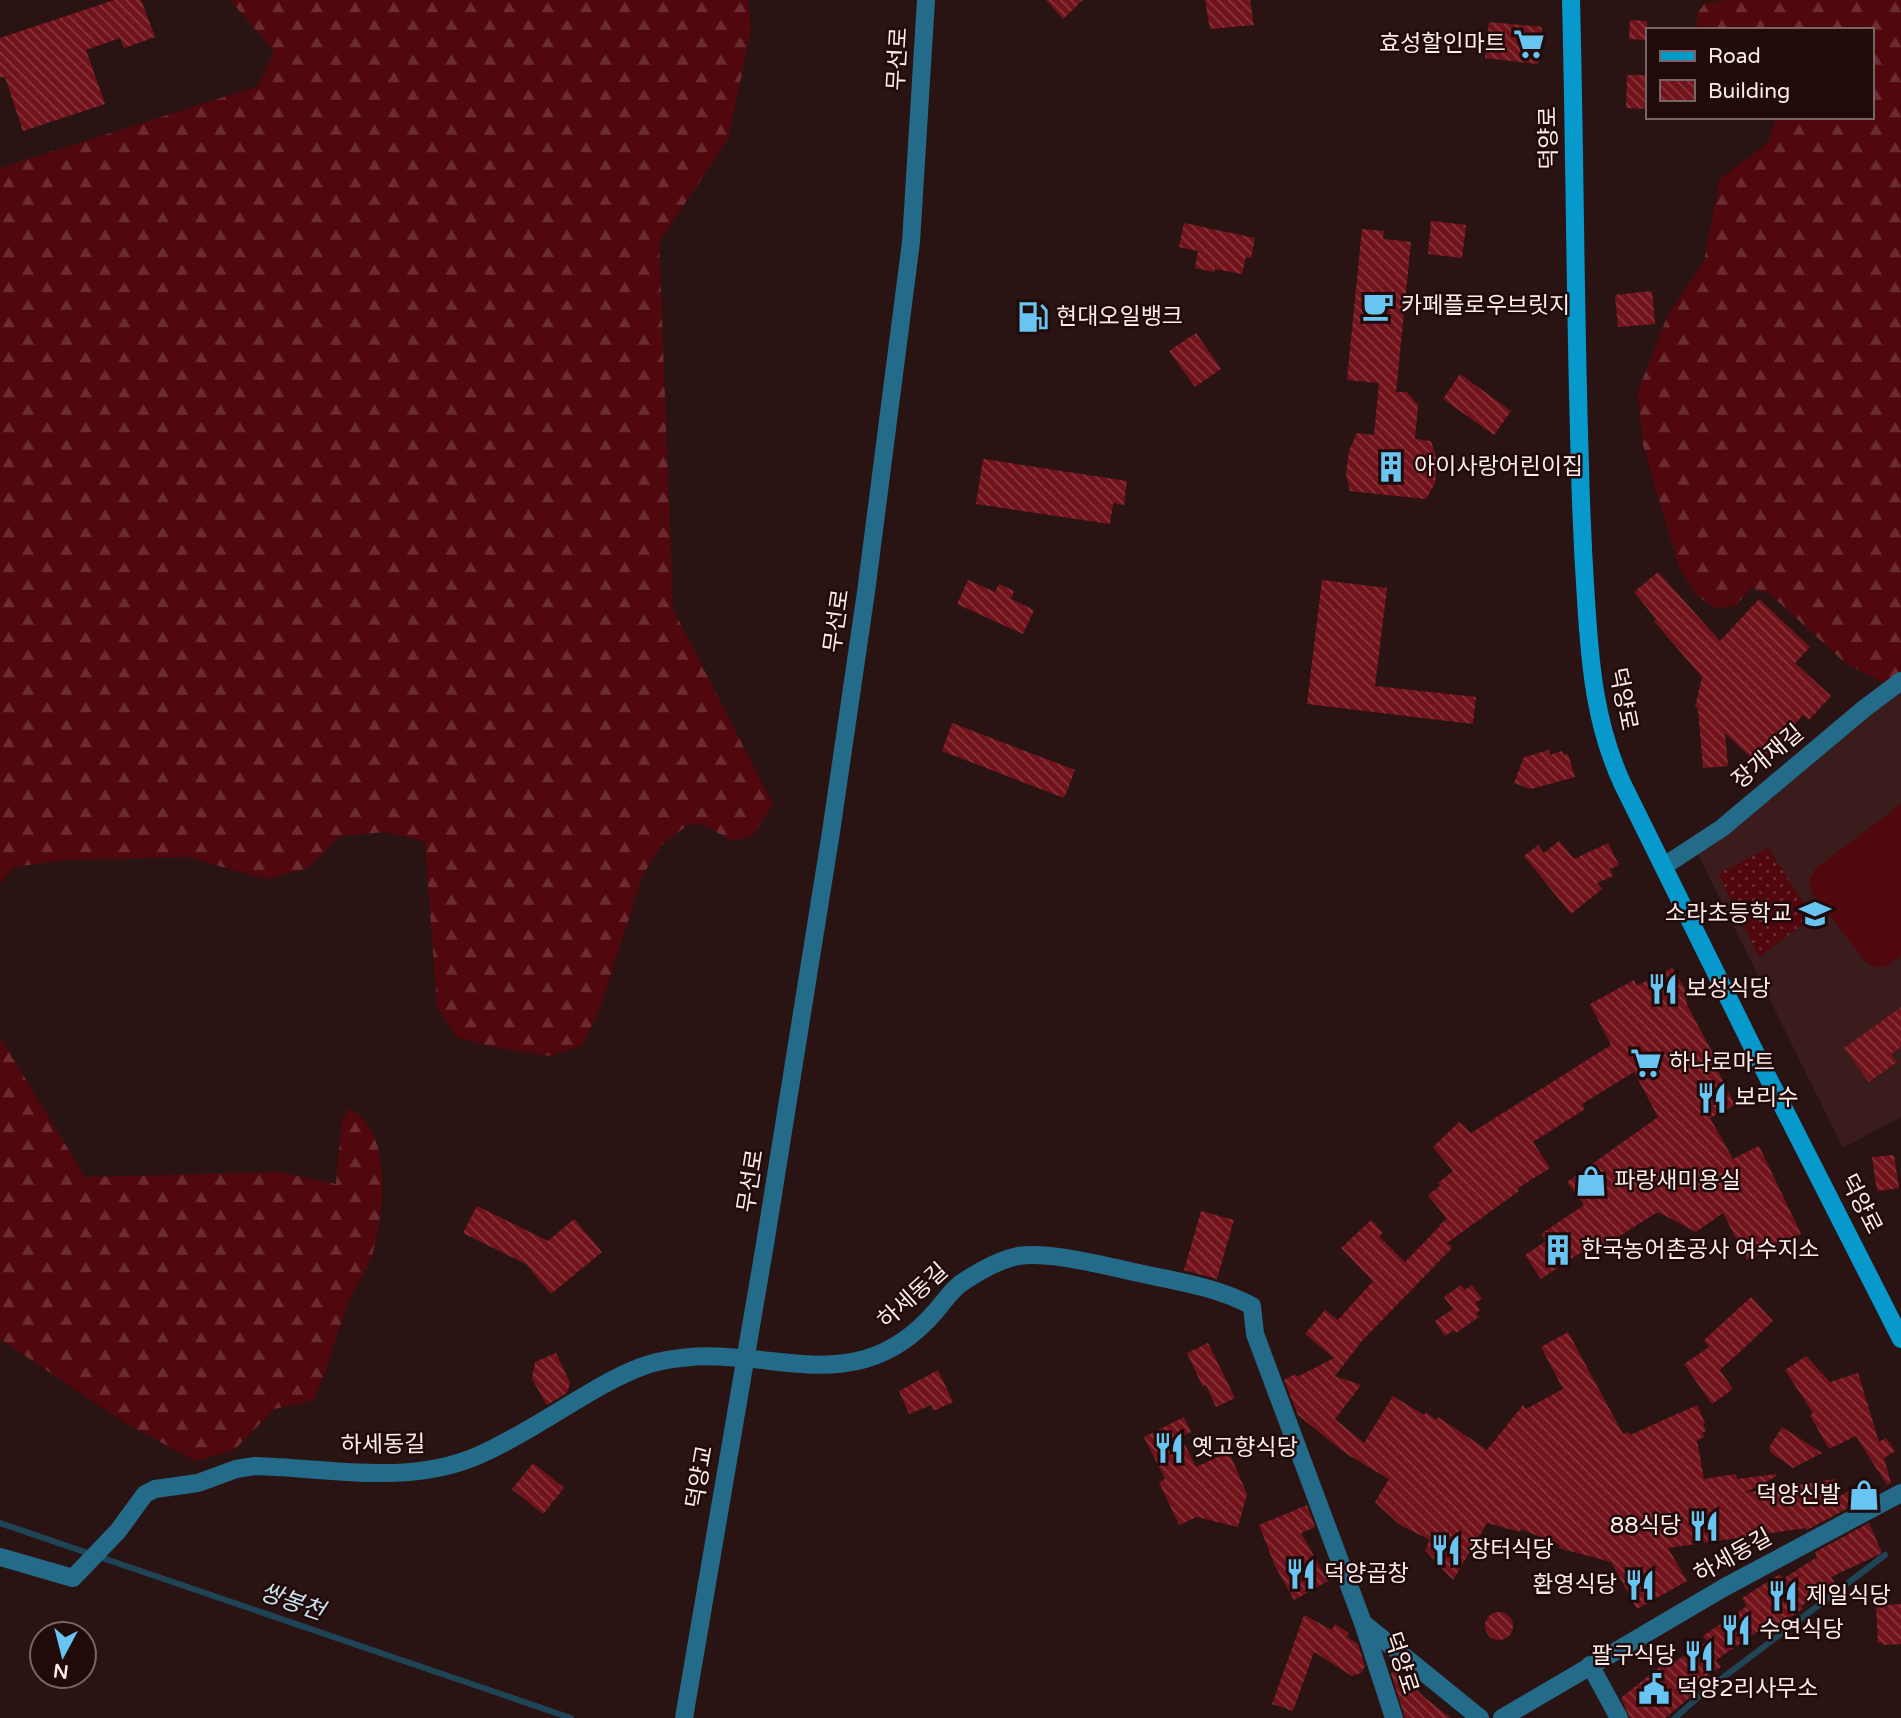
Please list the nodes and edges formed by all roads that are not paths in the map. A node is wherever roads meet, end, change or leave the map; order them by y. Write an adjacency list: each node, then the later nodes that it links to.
1 (926, 0): 5 (street, 무선로)
2 (1571, 0): 4 (main road, 덕양로)
3 (1901, 681): 4 (street, 장개재길)
4 (1664, 866): 6 (main road, 덕양로)
5 (765, 1244): 11 (street, 덕양교, bridge)
6 (1901, 1339)
7 (1901, 1493): 10 (street, 하세동길)
8 (0, 1557): 9 (street, 하세동길)
9 (1363, 1623): 12 (street, 덕양로); 13 (street)
10 (1590, 1665): 14 (street, 하세동길); 15 (street)
11 (684, 1718)
12 (1394, 1718)
13 (1479, 1718)
14 (1502, 1718)
15 (1619, 1718)

